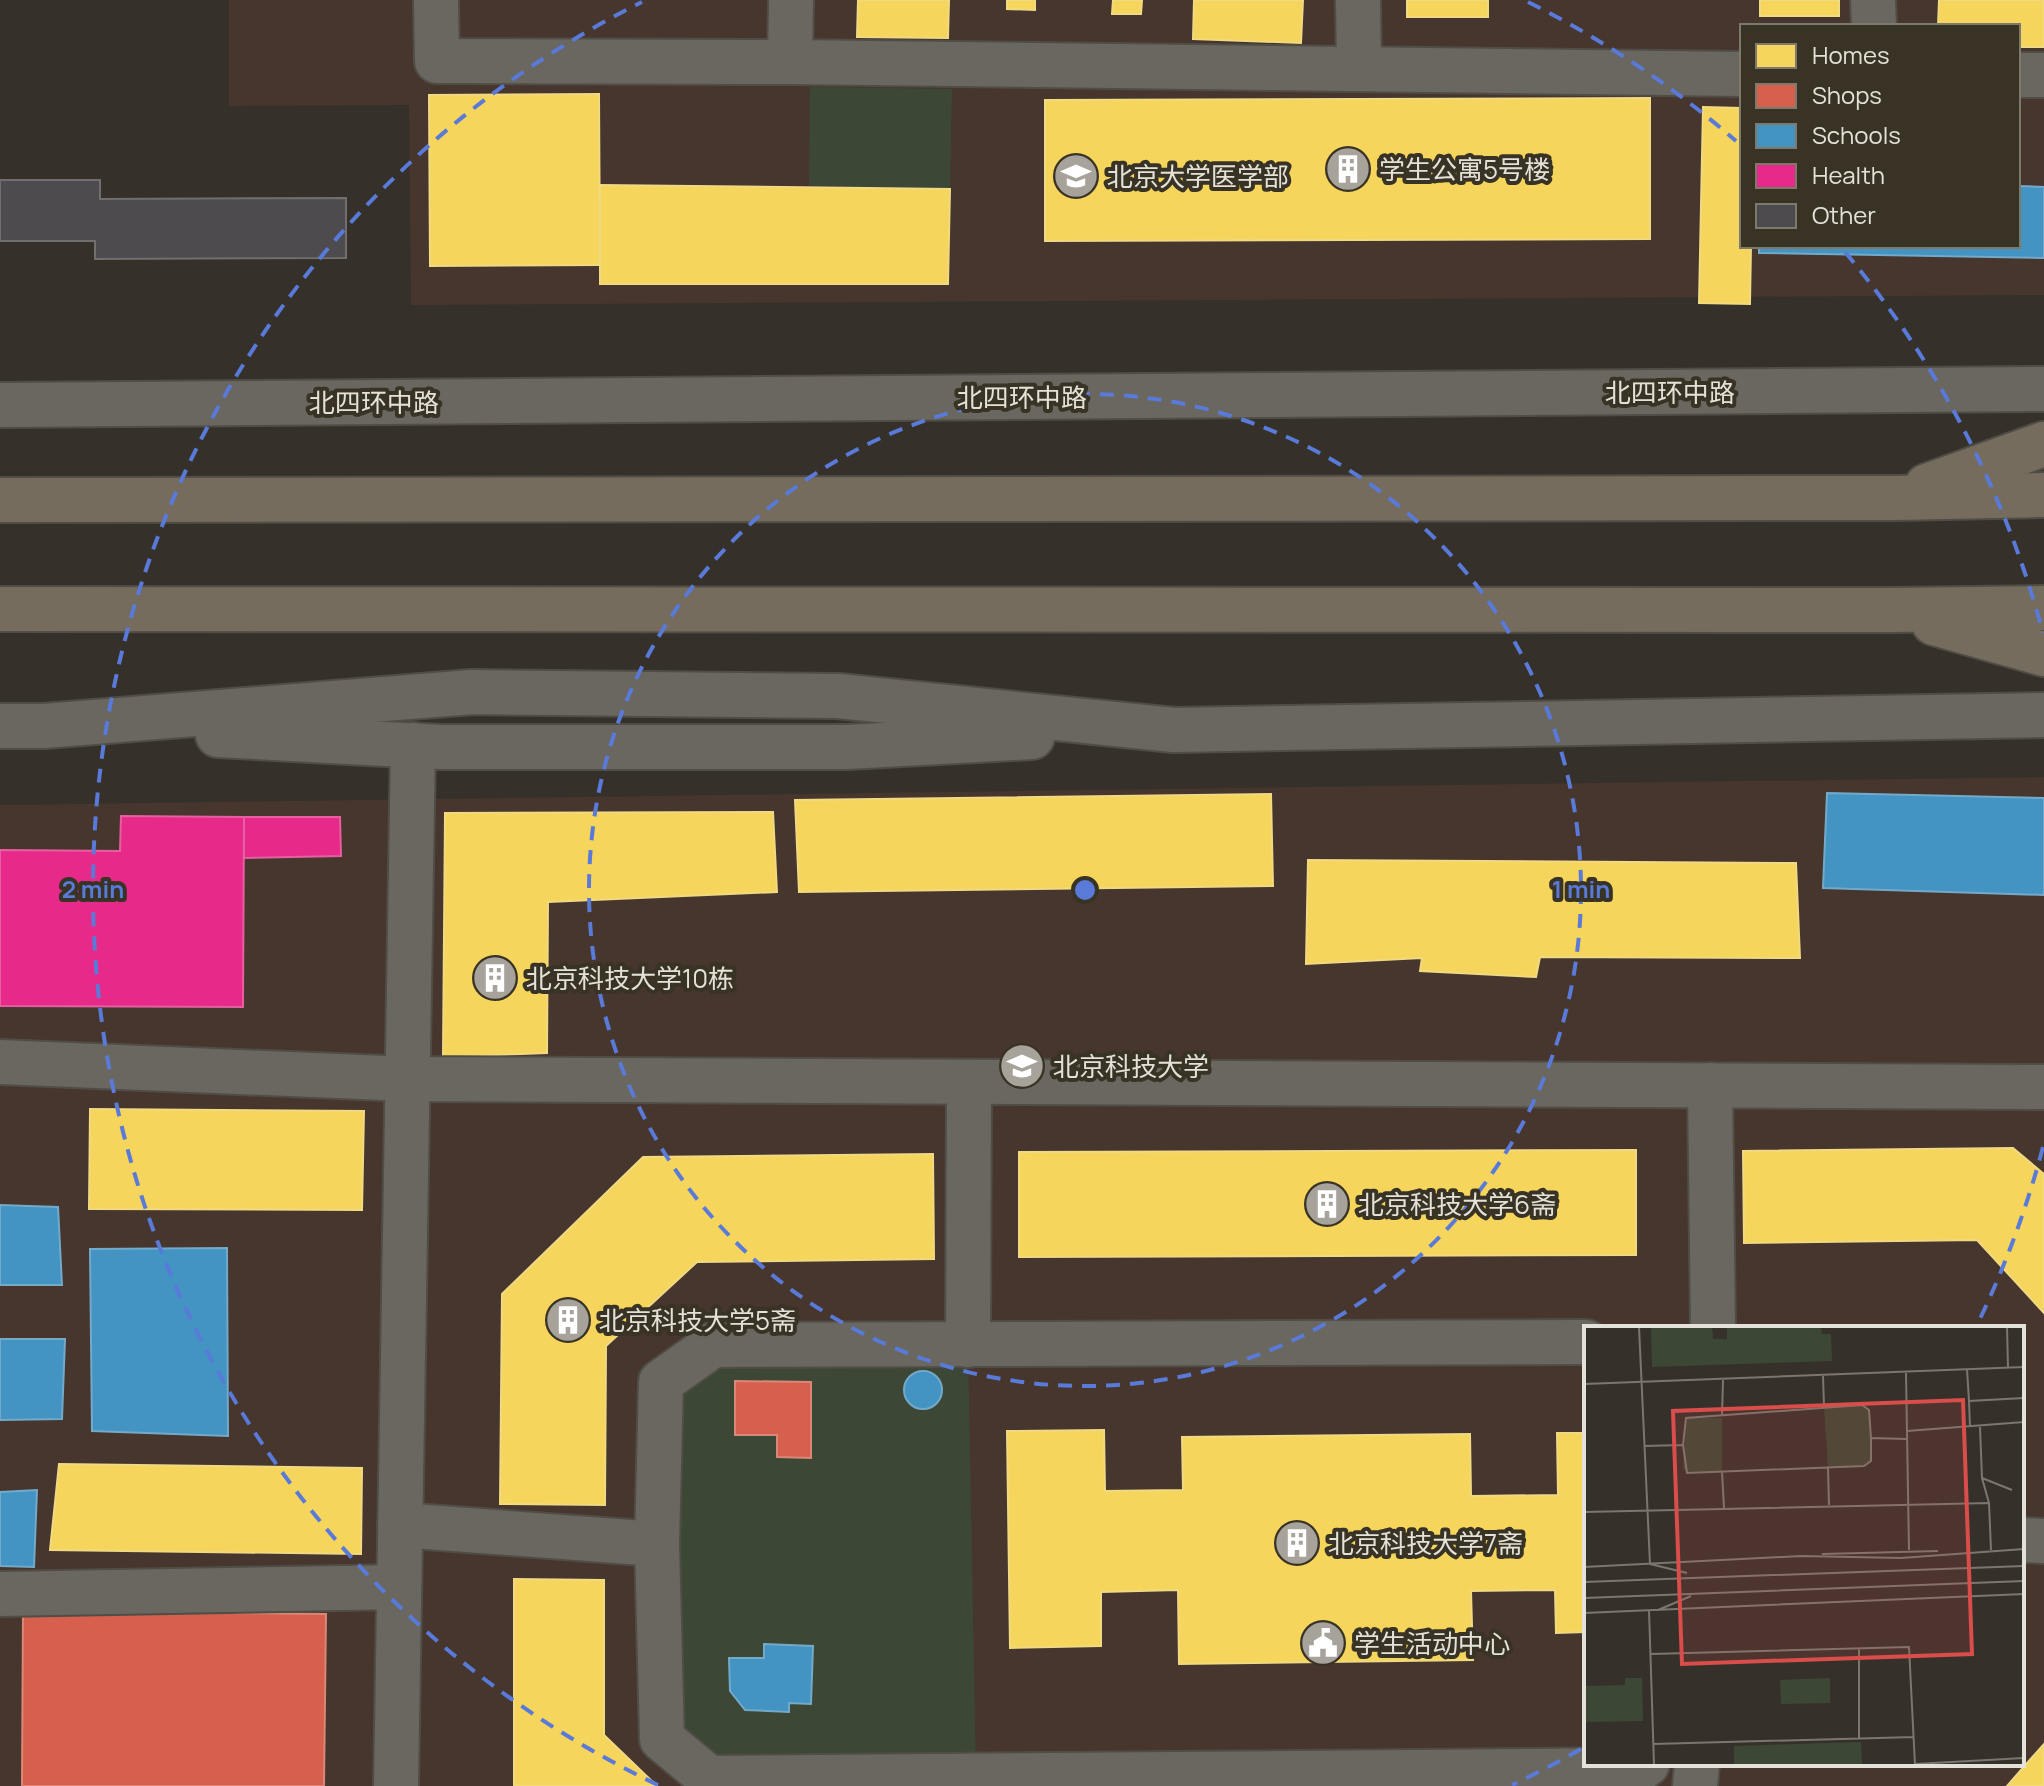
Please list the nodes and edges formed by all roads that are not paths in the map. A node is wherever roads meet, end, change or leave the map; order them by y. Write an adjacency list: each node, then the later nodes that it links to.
1 (436, 0): 6 (street)
2 (791, 0): 6 (street)
3 (1358, 0): 7 (street)
4 (1873, 0): 5 (street)
5 (1874, 24)
6 (790, 62): 7 (street)
7 (1359, 69): 8 (street)
8 (1740, 74)
9 (2020, 75): 10 (street)
10 (2044, 75)
11 (2044, 389): 12 (street, 北四环中路)
12 (0, 405)
13 (2044, 444): 15 (highway)
14 (2044, 495): 15 (highway)
15 (1895, 498): 16 (highway)
16 (0, 500)
17 (2044, 608): 19 (highway)
18 (0, 609): 19 (highway)
19 (1889, 610): 20 (highway)
20 (2044, 654)
21 (2044, 715): 24 (street)
22 (0, 726): 23 (street)
23 (44, 726): 24 (street); 25 (street)
24 (1174, 730): 25 (street)
25 (413, 745): 27 (street)
26 (0, 1062): 27 (street)
27 (408, 1079): 28 (street); 34 (street)
28 (969, 1082): 29 (street); 33 (street)
29 (1710, 1085): 30 (street); 31 (street)
30 (2044, 1087)
31 (1713, 1326)
32 (1584, 1342): 33 (street)
33 (968, 1345): 37 (street)
34 (400, 1525): 37 (street); 38 (street)
35 (2024, 1540): 36 (street)
36 (2044, 1541)
37 (657, 1544): 42 (street)
38 (399, 1587): 39 (street); 43 (street)
39 (0, 1594)
40 (1644, 1766): 42 (street)
41 (1697, 1766): 44 (street)
42 (976, 1781)
43 (396, 1786)
44 (1695, 1786)

